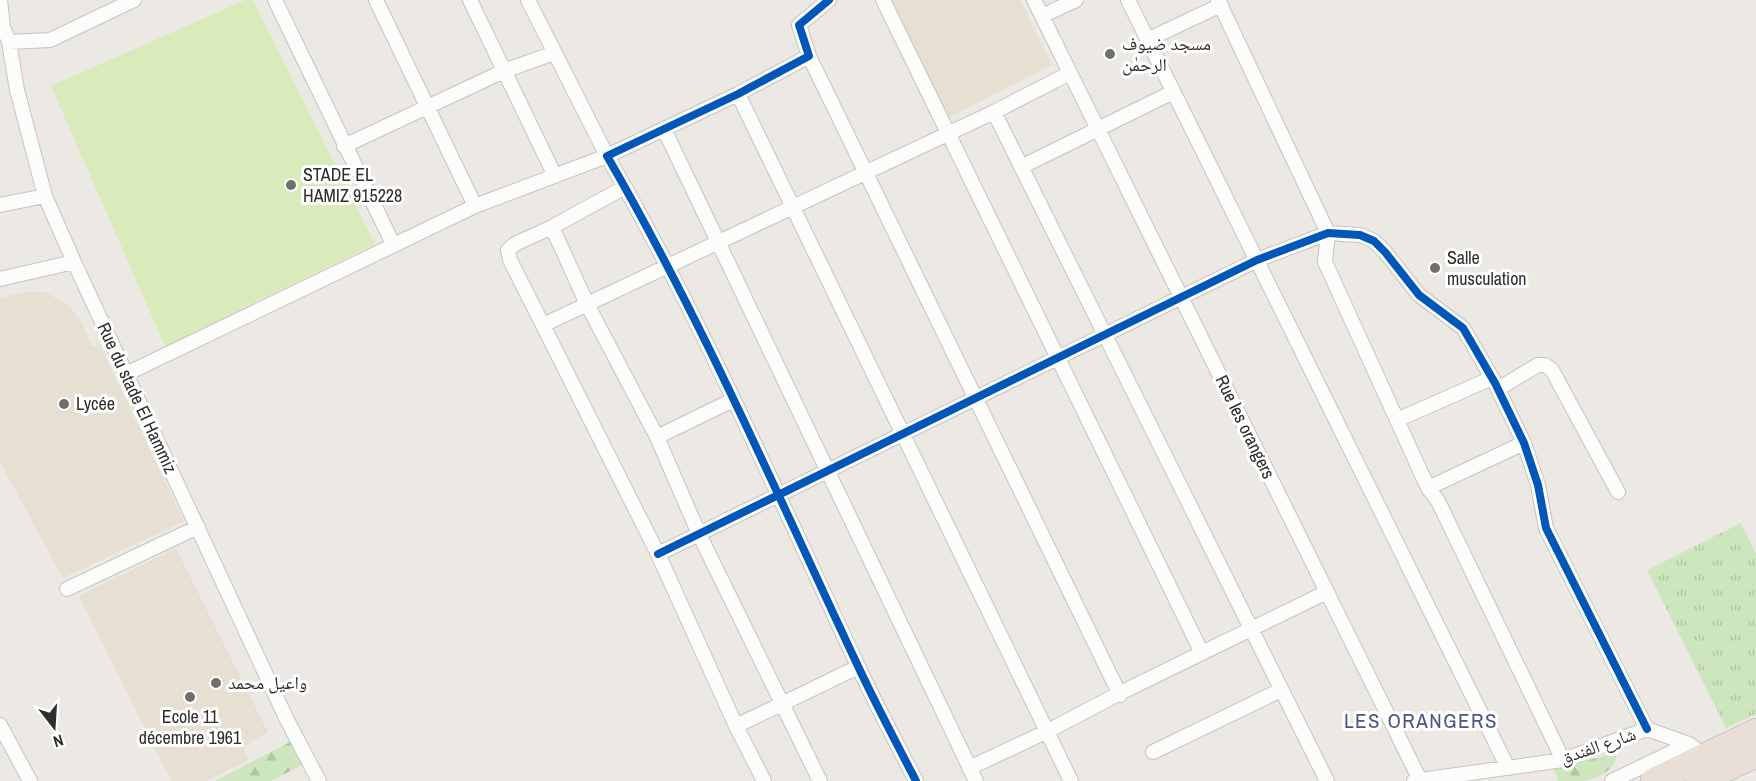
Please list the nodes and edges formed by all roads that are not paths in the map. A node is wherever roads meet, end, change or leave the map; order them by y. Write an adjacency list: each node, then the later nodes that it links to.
1 (0, 0): 14 (street, Rue du stade El Hammiz)
2 (134, 0): 16 (street)
3 (274, 0): 28 (street)
4 (376, 0): 23 (street)
5 (470, 0): 19 (street)
6 (528, 0): 17 (street)
7 (829, 0): 18 (street)
8 (883, 0): 27 (street)
9 (1034, 0): 13 (street, Rue les orangers)
10 (1076, 0): 13 (street)
11 (1128, 0): 15 (street)
12 (1220, 2): 15 (street); 39 (street)
13 (1042, 16): 20 (street, Rue les orangers)
14 (2, 27): 16 (street, Rue du stade El Hammiz)
15 (1147, 40): 21 (street)
16 (9, 42): 34 (street, Rue du stade El Hammiz)
17 (554, 53): 19 (street); 29 (street)
18 (809, 56): 22 (street); 31 (street)
19 (504, 71): 23 (street); 32 (street)
20 (1070, 73): 24 (street); 26 (street, Rue les orangers)
21 (1173, 92): 26 (street); 42 (street)
22 (738, 94): 25 (street); 37 (street)
23 (428, 106): 28 (street); 36 (street)
24 (994, 112): 27 (street); 30 (street)
25 (664, 129): 29 (street); 40 (street)
26 (1098, 130): 30 (street); 46 (street, Rue les orangers)
27 (947, 134): 31 (street); 50 (street)
28 (344, 146): 41 (street)
29 (607, 156): 32 (street); 33 (street)
30 (1022, 167): 49 (street)
31 (866, 172): 37 (street); 53 (street)
32 (555, 176): 36 (street)
33 (625, 187): 38 (street); 44 (street)
34 (45, 196): 35 (street); 43 (street, Rue du stade El Hammiz)
35 (0, 205)
36 (476, 206): 41 (street)
37 (793, 207): 40 (street); 56 (street)
38 (552, 227): 47 (street); 48 (street)
39 (1328, 233): 42 (street); 52 (street); 55 (street)
40 (718, 242): 44 (street); 59 (street)
41 (393, 244): 51 (street)
42 (1257, 260): 46 (street); 84 (street)
43 (74, 262): 45 (street); 51 (street, Rue du stade El Hammiz)
44 (667, 267): 47 (street); 54 (street)
45 (0, 279)
46 (1181, 297): 49 (street); 67 (street, Rue les orangers)
47 (587, 304): 48 (street); 57 (street)
48 (543, 325): 65 (street)
49 (1105, 334): 50 (street); 68 (street)
50 (1057, 358): 53 (street); 69 (street)
51 (126, 374): 63 (street, Rue du stade El Hammiz)
52 (1495, 383): 55 (street); 58 (street); 61 (street)
53 (976, 398): 56 (street); 72 (street)
54 (733, 400): 57 (street); 62 (street)
55 (1397, 420): 60 (street)
56 (902, 434): 59 (street); 77 (street)
57 (657, 437): 64 (street)
58 (1524, 443): 60 (street); 76 (street)
59 (828, 471): 62 (street); 83 (street)
60 (1428, 488): 82 (street)
61 (1618, 492)
62 (779, 495): 64 (street); 70 (street)
63 (198, 527): 66 (street); 85 (street, Rue du stade El Hammiz)
64 (699, 534): 65 (street); 73 (street)
65 (658, 554): 75 (street)
66 (67, 589)
67 (1327, 592): 68 (street); 93 (street, Rue les orangers)
68 (1251, 629): 69 (street); 71 (street)
69 (1202, 653): 72 (street)
70 (858, 666): 73 (street); 89 (street)
71 (1281, 690): 80 (street); 92 (street)
72 (1120, 694): 77 (street)
73 (783, 703): 75 (street); 88 (street)
74 (0, 725): 86 (street)
75 (736, 726): 87 (street)
76 (1647, 729): 79 (street, شارع الفندق); 82 (street, شارع الفندق)
77 (1046, 732): 83 (street); 91 (street)
78 (1756, 732): 79 (highway)
79 (1697, 750): 94 (street); 95 (highway)
80 (1153, 752)
81 (1756, 754): 96 (highway)
82 (1563, 760): 84 (street, شارع الفندق)
83 (969, 768): 90 (street)
84 (1508, 768): 93 (street, شارع الفندق)
85 (314, 779)
86 (30, 781)
87 (764, 781)
88 (820, 781)
89 (916, 781)
90 (976, 781)
91 (1071, 781)
92 (1327, 781)
93 (1417, 781)
94 (1612, 781)
95 (1654, 781)
96 (1699, 781)

